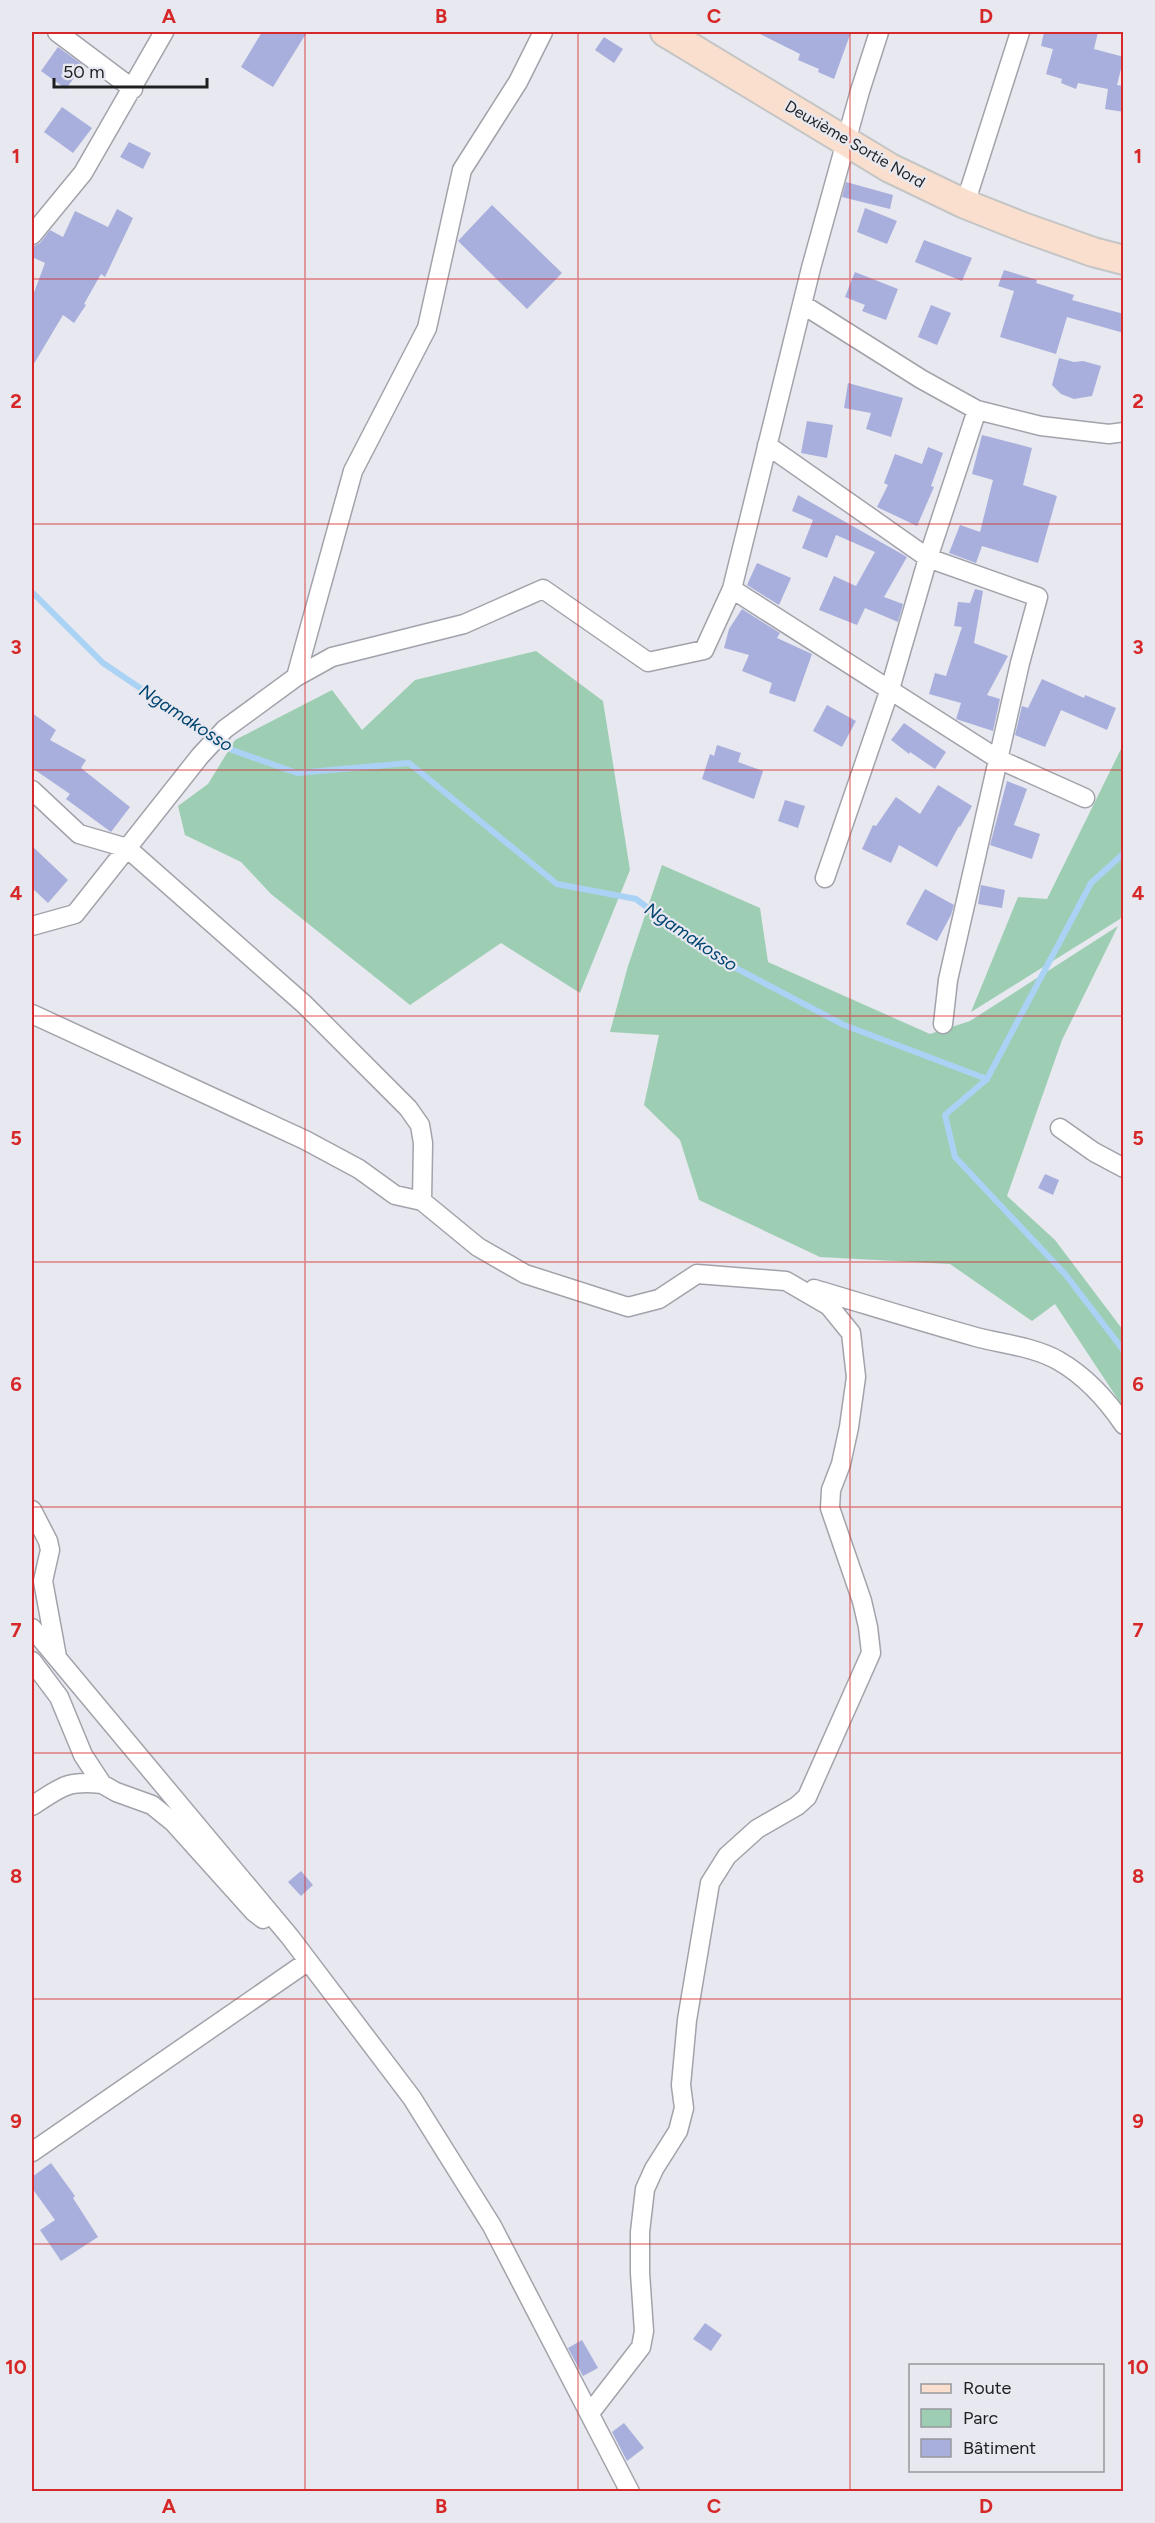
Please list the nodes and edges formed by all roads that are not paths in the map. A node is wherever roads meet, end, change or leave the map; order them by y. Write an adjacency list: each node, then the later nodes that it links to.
1 (57, 32): 7 (street)
2 (164, 32): 7 (street)
3 (543, 32): 18 (street)
4 (664, 32): 8 (main road, Deuxième Sortie Nord)
5 (879, 32): 8 (street)
6 (1020, 32): 9 (street)
7 (133, 89): 10 (street)
8 (846, 142): 9 (main road, Deuxième Sortie Nord); 12 (street)
9 (965, 204): 11 (main road, Deuxième Sortie Nord)
10 (32, 235)
11 (1124, 260)
12 (802, 304): 13 (street); 15 (street)
13 (977, 410): 14 (street); 16 (street)
14 (1124, 432)
15 (767, 445): 16 (street); 17 (street)
16 (928, 558): 19 (street); 20 (street)
17 (732, 589): 18 (street); 19 (street)
18 (296, 677): 23 (street)
19 (890, 689): 20 (street); 24 (street)
20 (998, 759): 22 (street); 27 (street)
21 (32, 790): 23 (street)
22 (1085, 798)
23 (127, 848): 25 (street); 30 (street)
24 (825, 878)
25 (32, 926)
26 (32, 1014): 30 (street)
27 (943, 1023)
28 (1060, 1128): 29 (street)
29 (1124, 1168)
30 (422, 1201): 31 (street)
31 (786, 1281): 32 (street); 42 (street)
32 (1124, 1425)
33 (32, 1510): 36 (street)
34 (32, 1628): 36 (street)
35 (32, 1661): 37 (street)
36 (58, 1662): 39 (street)
37 (102, 1784): 38 (street); 39 (street)
38 (32, 1806)
39 (290, 1937): 40 (street)
40 (307, 1962): 41 (street); 42 (street)
41 (32, 2152)
42 (590, 2413): 43 (street)
43 (630, 2492)

